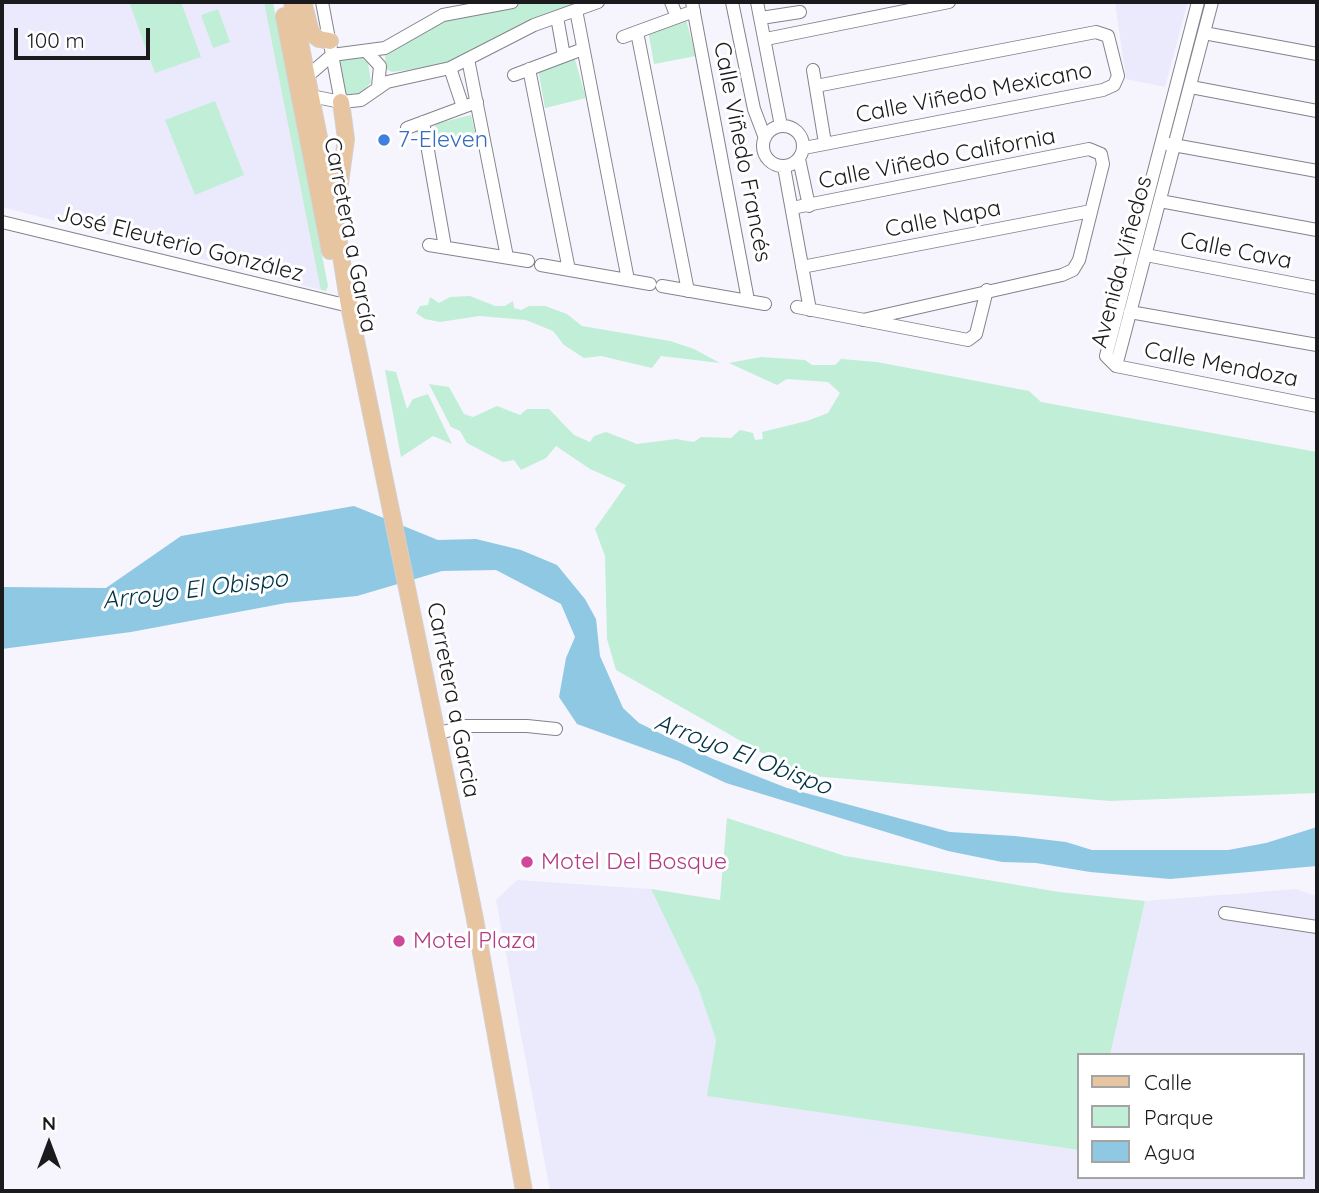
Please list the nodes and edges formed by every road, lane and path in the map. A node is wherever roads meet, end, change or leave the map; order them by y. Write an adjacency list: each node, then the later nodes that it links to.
1 (281, 2): 42 (main road, Carretera a García)
2 (292, 2): 42 (main road, Carretera a García)
3 (303, 2): 27 (main road)
4 (322, 2): 27 (street)
5 (439, 2): 18 (street)
6 (512, 2): 15 (street)
7 (598, 2): 17 (street)
8 (671, 2): 20 (street)
9 (732, 2): 34 (street)
10 (757, 2): 21 (street)
11 (949, 2): 23 (street)
12 (1198, 2): 52 (street, Avenida Viñedos)
13 (1212, 2): 24 (street, Avenida Viñedos)
14 (693, 6): 20 (street, Calle Viñedo Francés); 74 (street, Calle Viñedo Francés)
15 (457, 7): 18 (street)
16 (799, 7): 21 (street); 23 (street)
17 (576, 10): 19 (street); 28 (street)
18 (443, 15): 29 (street)
19 (557, 17): 31 (street); 32 (street)
20 (677, 17): 22 (street, Calle Viñedo Francés)
21 (761, 18): 26 (street)
22 (641, 30): 25 (street, Calle Viñedo Francés); 73 (street)
23 (802, 32): 26 (street)
24 (1204, 33): 30 (street); 41 (street, Avenida Viñedos)
25 (623, 37)
26 (766, 39): 33 (street)
27 (331, 48): 29 (street); 42 (street); 43 (street)
28 (583, 49): 31 (street); 70 (street)
29 (366, 51): 40 (street)
30 (1317, 54)
31 (564, 56): 36 (street)
32 (468, 59): 35 (street); 44 (street)
33 (770, 61): 34 (street); 48 (street)
34 (745, 66): 50 (street)
35 (450, 68): 40 (street); 45 (street)
36 (529, 69): 38 (street); 69 (street)
37 (813, 70): 39 (street)
38 (514, 75)
39 (816, 86): 51 (street); 51 (street, Calle Viñedo Mexicano)
40 (378, 87): 43 (street)
41 (1191, 87): 46 (street); 53 (street, Avenida Viñedos)
42 (304, 88): 43 (street); 61 (main road, Carretera a García); 76 (main road, Carretera a García)
43 (341, 102): 61 (main road)
44 (477, 102): 45 (street); 67 (street)
45 (463, 107): 47 (street)
46 (1317, 111)
47 (423, 122): 49 (street); 65 (street)
48 (781, 126): 50 (street); 54 (street)
49 (407, 128)
50 (765, 138): 55 (street)
51 (824, 138): 54 (street, Calle Viñedo Mexicano)
52 (1160, 143): 53 (street); 82 (street, Avenida Viñedos)
53 (1175, 145): 56 (street); 57 (street, Avenida Viñedos)
54 (802, 148): 55 (street); 58 (street)
55 (784, 167): 59 (street)
56 (1317, 171)
57 (1160, 201): 63 (street); 66 (street, Avenida Viñedos)
58 (809, 206): 59 (street, Calle Viñedo California); 60 (street, Calle Viñedo California)
59 (792, 208): 68 (street)
60 (1091, 211): 68 (street, Calle Napa); 72 (street)
61 (335, 218): 76 (main road)
62 (2, 222): 76 (street, José Eleuterio González)
63 (1317, 230)
64 (429, 245): 65 (street)
65 (444, 247): 67 (street)
66 (1146, 256): 71 (street, Calle Cava); 79 (street, Avenida Viñedos)
67 (507, 257): 69 (street)
68 (802, 267): 78 (street)
69 (569, 270): 70 (street)
70 (628, 280): 73 (street)
71 (1317, 288)
72 (986, 290): 80 (street); 80 (street)
73 (688, 291): 74 (street)
74 (748, 300): 75 (street)
75 (765, 304)
76 (344, 305): 84 (main road, Carretera a García)
77 (797, 307): 78 (street)
78 (810, 310): 80 (street)
79 (1130, 312): 81 (street); 82 (street, Avenida Viñedos)
80 (863, 320)
81 (1317, 345)
82 (1116, 366): 83 (street, Calle Mendoza)
83 (1317, 405)
84 (379, 475): 85 (main road, Carretera a Garcia)
85 (403, 593): 87 (main road, Carretera a Garcia); 90 (main road, Carretera a Garcia)
86 (556, 729): 87 (street)
87 (436, 734): 91 (main road, Carretera a Garcia)
88 (1225, 912): 89 (street)
89 (1317, 927)
90 (514, 1191)
91 (524, 1191)

